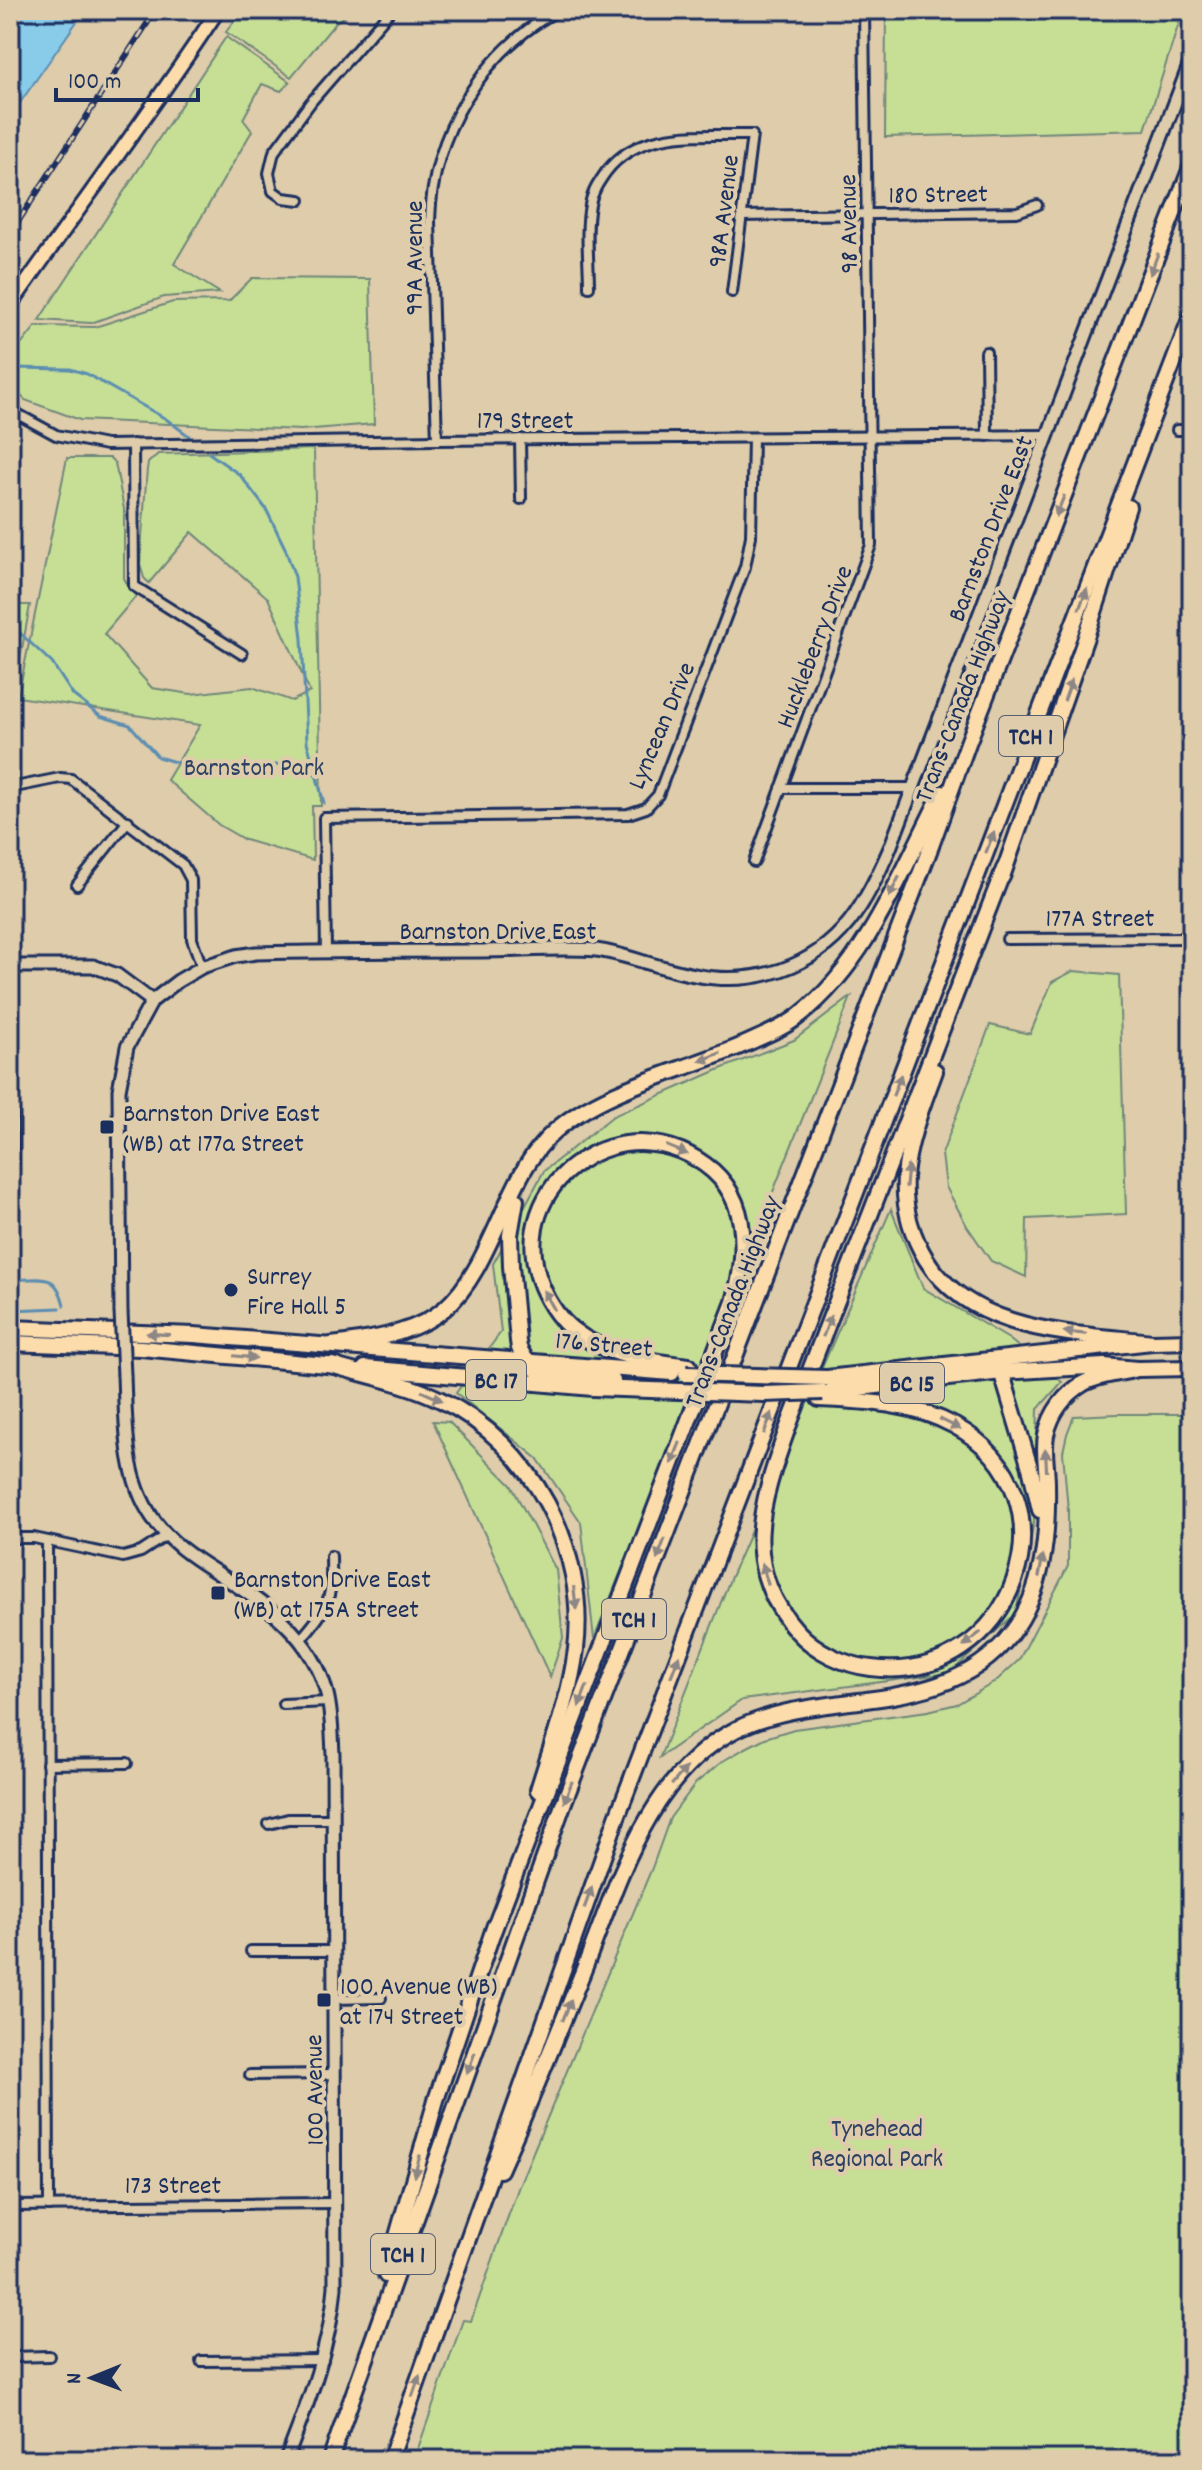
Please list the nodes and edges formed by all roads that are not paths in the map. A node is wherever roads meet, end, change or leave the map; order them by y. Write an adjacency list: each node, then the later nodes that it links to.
1 (218, 10): 15 (main road)
2 (391, 10): 9 (street)
3 (536, 10): 6 (street)
4 (558, 10): 6 (street, 99A Avenue)
5 (864, 10): 11 (street, 98 Avenue)
6 (543, 18): 27 (street, 99A Avenue)
7 (1192, 58): 22 (street, Barnston Drive East)
8 (1192, 165): 31 (highway, Trans-Canada Highway / TCH 1, one-way to 31)
9 (300, 200)
10 (1037, 205): 11 (street, 180 Street)
11 (867, 213): 12 (street, 180 Street); 24 (street, 98 Avenue)
12 (742, 216): 13 (street, 98A Avenue); 14 (street, 98A Avenue)
13 (589, 287)
14 (732, 292)
15 (10, 306)
16 (1192, 314): 18 (highway, TCH 1)
17 (986, 352): 23 (street)
18 (1176, 355): 37 (highway, one-way to 18); 84 (highway, TCH 1, one-way to 18)
19 (10, 410): 28 (street, 179 Street)
20 (1177, 430): 21 (street)
21 (1192, 430)
22 (1048, 435): 23 (street, 179 Street); 34 (street, Barnston Drive East)
23 (987, 436): 24 (street, 179 Street)
24 (869, 437): 25 (street, 179 Street); 33 (street, Huckleberry Drive)
25 (753, 438): 26 (street, 179 Street); 41 (street, Lyncean Drive)
26 (520, 439): 27 (street, 179 Street); 29 (street)
27 (437, 440): 28 (street, 179 Street)
28 (133, 444): 30 (street)
29 (521, 499)
30 (242, 654)
31 (968, 743): 46 (highway, one-way to 46); 89 (highway, Trans-Canada Highway / TCH 1, one-way to 89)
32 (10, 788): 35 (street)
33 (781, 788): 34 (street); 36 (street, Huckleberry Drive)
34 (913, 788): 41 (street, Barnston Drive East)
35 (128, 821): 38 (street); 43 (street)
36 (754, 862)
37 (1004, 869): 50 (highway, one-way to 37); 60 (highway, one-way to 37)
38 (77, 885)
39 (1192, 938): 40 (street, 177A Street)
40 (1007, 939)
41 (326, 952): 43 (street, Barnston Drive East)
42 (10, 966): 45 (street)
43 (202, 967): 45 (street, Barnston Drive East)
44 (10, 990): 47 (street)
45 (152, 1001): 61 (street, Barnston Drive East, bridge)
46 (523, 1168): 52 (highway); 53 (highway)
47 (10, 1179)
48 (10, 1328): 52 (highway, 176 Street / BC 17, one-way to 48)
49 (1192, 1341): 50 (highway, BC 15)
50 (1152, 1342): 55 (highway, BC 15)
51 (10, 1343): 54 (highway, 176 Street / BC 17, one-way to 54)
52 (331, 1345): 53 (highway, 176 Street / BC 17)
53 (526, 1360): 58 (highway, 176 Street / BC 17); 59 (highway)
54 (331, 1365): 59 (highway, 176 Street / BC 17); 74 (highway, one-way to 74)
55 (1000, 1366): 57 (highway, BC 15); 60 (highway, BC 15); 63 (highway)
56 (1192, 1368): 57 (highway, BC 15)
57 (1137, 1369): 63 (highway, one-way to 57)
58 (688, 1370): 60 (highway, BC 15, bridge); 74 (highway, one-way to 74)
59 (661, 1390): 60 (highway, 176 Street / BC 17, bridge)
60 (823, 1390)
61 (167, 1535): 64 (street); 66 (street, Barnston Drive East)
62 (10, 1538): 64 (street)
63 (1045, 1538): 84 (highway, one-way to 63)
64 (47, 1541): 71 (street)
65 (331, 1556): 66 (street)
66 (301, 1639): 67 (street, Barnston Drive East)
67 (316, 1666): 68 (street, 100 Avenue)
68 (328, 1702): 69 (street); 72 (street, 100 Avenue)
69 (283, 1704)
70 (127, 1763): 71 (street)
71 (47, 1764): 83 (street)
72 (333, 1819): 73 (street); 76 (street, 100 Avenue)
73 (269, 1824)
74 (493, 1932): 89 (highway, one-way to 89)
75 (251, 1951): 76 (street)
76 (334, 1951): 78 (street, 100 Avenue)
77 (381, 1998): 78 (street)
78 (334, 1999): 79 (street, 100 Avenue)
79 (335, 2074): 80 (street); 81 (street, 100 Avenue)
80 (250, 2075)
81 (336, 2203): 83 (street, 173 Street); 87 (street, 100 Avenue)
82 (10, 2206): 83 (street, 173 Street)
83 (49, 2206)
84 (459, 2261): 92 (highway, TCH 1, one-way to 84)
85 (49, 2356): 86 (street)
86 (10, 2357)
87 (323, 2360): 88 (street); 90 (street, 100 Avenue)
88 (201, 2361)
89 (350, 2402): 91 (highway, Trans-Canada Highway / TCH 1)
90 (286, 2460)
91 (330, 2460)
92 (390, 2460)

